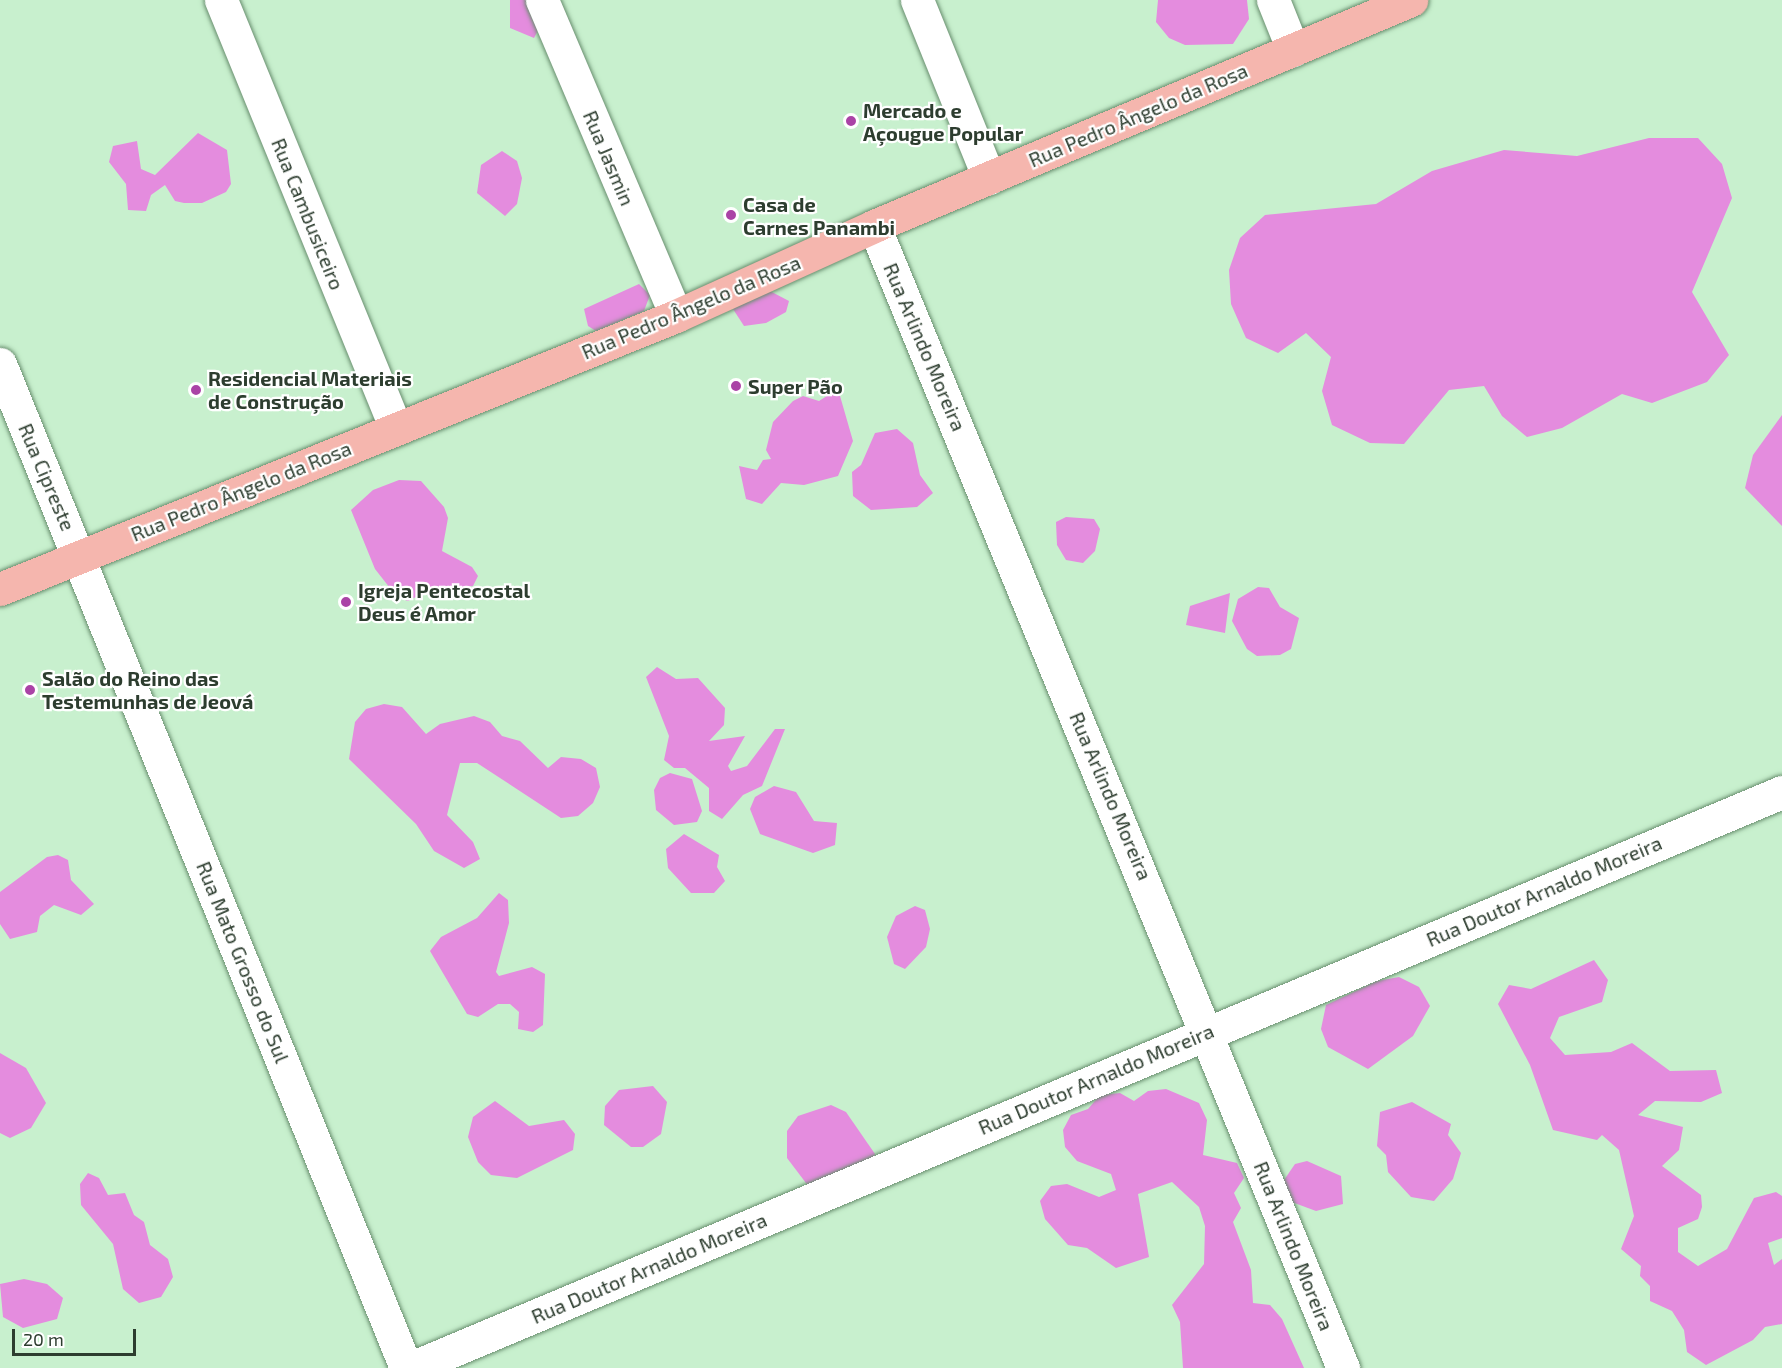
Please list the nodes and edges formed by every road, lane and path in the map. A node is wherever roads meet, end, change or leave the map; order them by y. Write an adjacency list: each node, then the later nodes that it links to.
1 (221, 0): 11 (street, Rua Cambusiceiro)
2 (542, 0): 9 (street, Rua Jasmin)
3 (917, 0): 7 (street)
4 (1273, 0): 6 (street)
5 (1411, 0): 6 (main road, Rua Pedro Ângelo da Rosa)
6 (1293, 50): 7 (main road, Rua Pedro Ângelo da Rosa)
7 (989, 178): 8 (main road, Rua Pedro Ângelo da Rosa)
8 (874, 226): 9 (main road, Rua Pedro Ângelo da Rosa); 15 (street, Rua Arlindo Moreira)
9 (676, 316): 11 (main road, Rua Pedro Ângelo da Rosa)
10 (0, 364): 12 (street, Rua Cipreste)
11 (396, 428): 12 (main road, Rua Pedro Ângelo da Rosa)
12 (80, 557): 13 (main road, Rua Pedro Ângelo da Rosa); 16 (street, Rua Mato Grosso do Sul)
13 (0, 589)
14 (1782, 792): 15 (street, Rua Doutor Arnaldo Moreira)
15 (1208, 1031): 17 (street, Rua Doutor Arnaldo Moreira); 18 (street, Rua Arlindo Moreira)
16 (406, 1368)
17 (411, 1368)
18 (1343, 1368)

